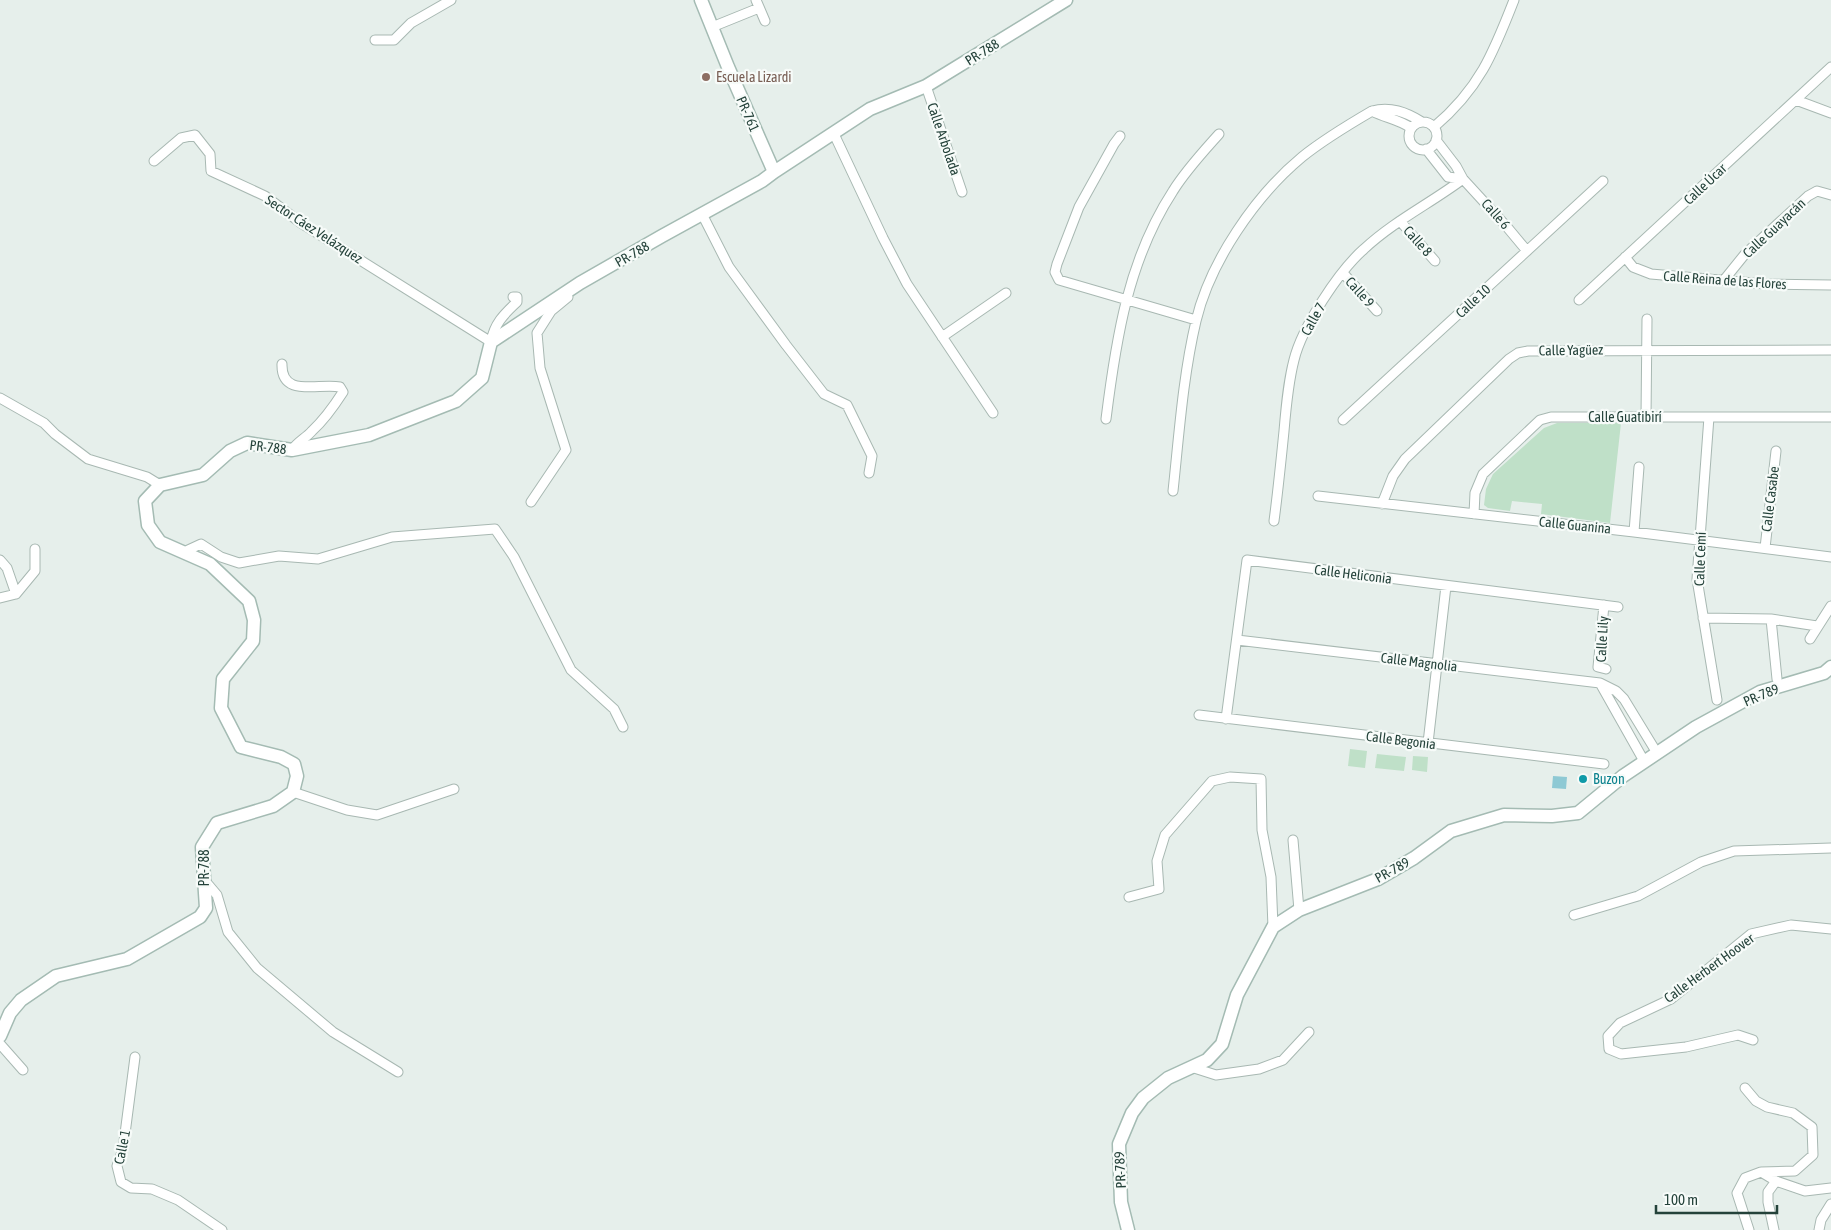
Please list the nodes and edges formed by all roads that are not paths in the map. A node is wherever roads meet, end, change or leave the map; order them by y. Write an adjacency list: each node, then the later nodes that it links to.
1 (451, 0): 8 (street)
2 (701, 0): 7 (street, PR-761 / PR-761)
3 (1066, 0): 10 (street, PR-788 / PR-788)
4 (1514, 0): 15 (street)
5 (757, 4): 6 (street); 7 (street)
6 (765, 21)
7 (712, 27): 23 (street, PR-761 / PR-761)
8 (375, 40)
9 (1831, 67): 11 (street, Calle Úcar)
10 (926, 86): 17 (street, PR-788 / PR-788); 26 (street, Calle Arbolada)
11 (1796, 100): 13 (street); 31 (street, Calle Úcar)
12 (1391, 113): 14 (street); 16 (street); 43 (street)
13 (1831, 113)
14 (1422, 122): 15 (street); 16 (street)
15 (1434, 127): 20 (street)
16 (1411, 128): 21 (street)
17 (834, 134): 23 (street, PR-788 / PR-788); 44 (street)
18 (1218, 134): 39 (street)
19 (1120, 136): 39 (street)
20 (1436, 140): 21 (street); 24 (street, Calle 6)
21 (1426, 149): 24 (street, Calle 6)
22 (154, 161): 45 (street, Sector Cáez Velázquez)
23 (774, 172): 28 (street, PR-788 / PR-788)
24 (1463, 179): 29 (street, Calle 7); 30 (street, Calle 6)
25 (1602, 181): 30 (street, Calle 10)
26 (962, 192)
27 (1831, 195): 34 (street, Calle Guayacán)
28 (702, 214): 35 (street, PR-788 / PR-788); 59 (street)
29 (1400, 221): 32 (street, Calle 8); 33 (street, Calle 7)
30 (1527, 251): 55 (street, Calle 10)
31 (1625, 257): 34 (street, Calle Reina de las Flores); 40 (street, Calle Úcar)
32 (1435, 260)
33 (1343, 274): 41 (street, Calle 9); 66 (street, Calle 7)
34 (1724, 280): 36 (street, Calle Reina de las Flores)
35 (580, 283): 45 (street, PR-788 / PR-788); 63 (street)
36 (1831, 285)
37 (1006, 293): 44 (street)
38 (513, 297): 45 (street)
39 (1125, 300): 43 (street); 54 (street)
40 (1579, 300)
41 (1378, 311)
42 (1647, 319): 46 (street)
43 (1196, 320): 61 (street)
44 (942, 337): 50 (street)
45 (491, 342): 56 (street, PR-788 / PR-788)
46 (1646, 349): 47 (street, Calle Yagüez); 51 (street); 64 (street, Calle Yagüez)
47 (1831, 350)
48 (282, 364): 56 (street)
49 (0, 398): 60 (street)
50 (993, 413)
51 (1646, 417): 52 (street, Calle Guatibirí); 65 (street, Calle Guatibirí)
52 (1709, 417): 53 (street, Calle Guatibirí); 68 (street, Calle Cemí)
53 (1831, 417)
54 (1106, 419)
55 (1344, 420)
56 (292, 450): 60 (street, PR-788 / PR-788)
57 (1776, 450): 69 (street, Calle Casabe)
58 (1639, 467): 67 (street)
59 (869, 473)
60 (160, 485): 71 (street)
61 (1173, 491)
62 (1318, 496): 64 (street, Calle Guanina)
63 (531, 502)
64 (1382, 504): 65 (street, Calle Guanina)
65 (1474, 514): 67 (street, Calle Guanina)
66 (1274, 521)
67 (1634, 532): 68 (street, Calle Guanina)
68 (1700, 540): 69 (street, Calle Guanina); 80 (street, Calle Cemí)
69 (1764, 548): 72 (street, Calle Guanina)
70 (35, 549): 75 (street)
71 (187, 553): 93 (street); 99 (street)
72 (1831, 557)
73 (0, 560): 75 (street)
74 (1446, 586): 77 (street, Calle Heliconia); 83 (street, Calle Heliconia); 85 (street)
75 (16, 594): 76 (street)
76 (0, 598)
77 (1604, 605): 79 (street, Calle Heliconia); 87 (street, Calle Lily)
78 (1831, 606): 82 (street)
79 (1618, 607)
80 (1703, 618): 81 (street); 90 (street, Calle Cemí)
81 (1771, 619): 82 (street); 88 (street)
82 (1817, 626): 84 (street)
83 (1237, 640): 85 (street, Calle Magnolia); 92 (street, Calle Heliconia)
84 (1810, 640)
85 (1437, 665): 89 (street, Calle Magnolia); 94 (street)
86 (1831, 667): 95 (street, PR-789 / PR-789)
87 (1606, 669)
88 (1777, 679)
89 (1600, 683): 95 (street, Calle Magnolia); 96 (street)
90 (1717, 700)
91 (1199, 715): 92 (street, Calle Begonia)
92 (1226, 719): 94 (street, Calle Begonia)
93 (623, 727)
94 (1428, 743): 97 (street, Calle Begonia)
95 (1657, 753): 96 (street, PR-789 / PR-789)
96 (1644, 761): 104 (street, PR-789 / PR-789)
97 (1604, 764)
98 (454, 789): 99 (street)
99 (293, 792): 102 (street, PR-788 / PR-788)
100 (1293, 840): 104 (street)
101 (1831, 848): 105 (street)
102 (203, 882): 109 (street, PR-788 / PR-788); 115 (street)
103 (1129, 897): 106 (street)
104 (1299, 910): 106 (street, PR-789 / PR-789)
105 (1574, 915)
106 (1273, 927): 113 (street, PR-789 / PR-789)
107 (1831, 929): 110 (street, Calle Herbert Hoover)
108 (1309, 1032): 113 (street)
109 (0, 1036)
110 (1753, 1040)
111 (0, 1044): 114 (street)
112 (135, 1058): 121 (street, Calle 1)
113 (1191, 1068): 122 (street, PR-789 / PR-789)
114 (23, 1070)
115 (398, 1072)
116 (1745, 1088): 117 (street)
117 (1762, 1172): 118 (street); 123 (street)
118 (1776, 1181): 119 (street); 124 (street)
119 (1831, 1188)
120 (1831, 1204): 125 (street)
121 (222, 1230)
122 (1128, 1230)
123 (1749, 1230)
124 (1774, 1230)
125 (1819, 1230)

